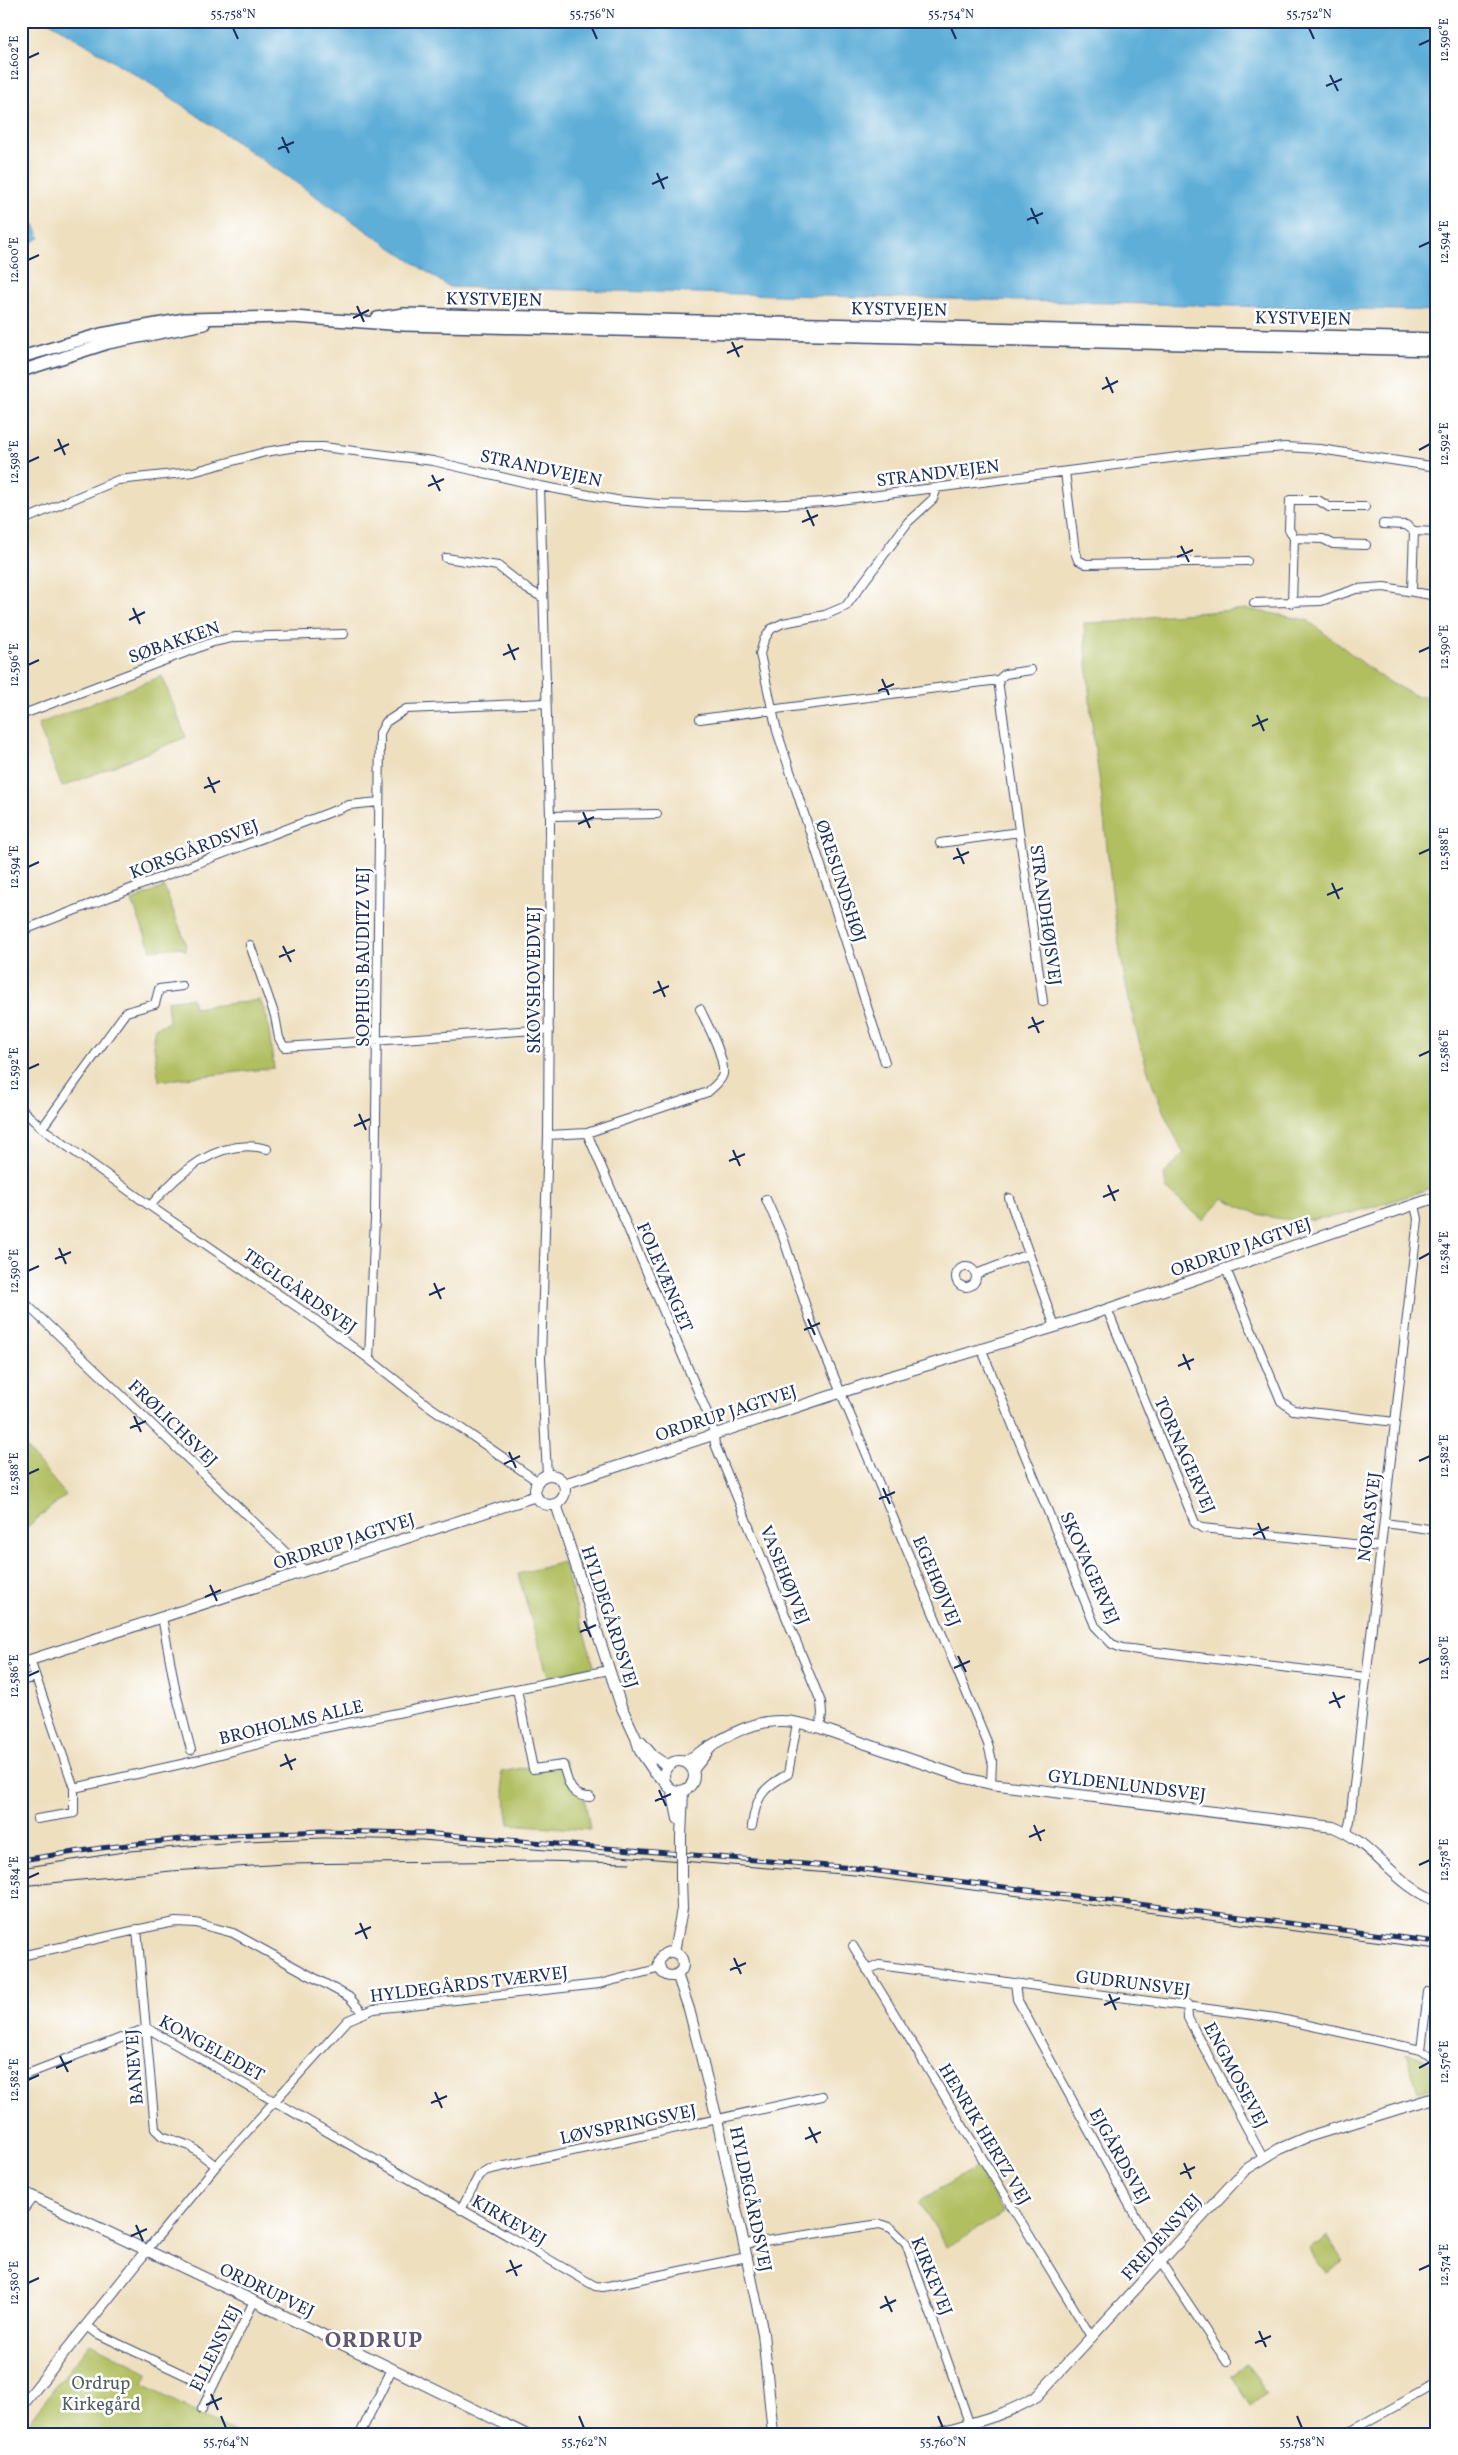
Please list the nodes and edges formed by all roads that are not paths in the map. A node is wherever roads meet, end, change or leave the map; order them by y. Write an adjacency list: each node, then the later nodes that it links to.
1 (223, 319): 2 (main road, KYSTVEJEN); 5 (main road, KYSTVEJEN); 6 (main road, KYSTVEJEN)
2 (360, 320): 3 (main road, KYSTVEJEN); 4 (main road, KYSTVEJEN)
3 (1437, 339)
4 (1437, 350)
5 (21, 357)
6 (21, 371)
7 (1437, 468): 8 (street, STRANDVEJEN)
8 (1065, 472): 10 (street, STRANDVEJEN); 19 (street)
9 (540, 486): 10 (street, STRANDVEJEN); 12 (street, STRANDVEJEN); 22 (street, SKOVSHOVEDVEJ)
10 (937, 488): 29 (street, ØRESUNDSHØJ)
11 (1364, 507): 16 (street)
12 (21, 521)
13 (1383, 524): 14 (street)
14 (1414, 531): 15 (street); 20 (street)
15 (1437, 532)
16 (1294, 538): 17 (street); 24 (street)
17 (1366, 545)
18 (446, 558): 22 (street)
19 (1247, 561)
20 (1412, 590): 21 (street); 24 (street)
21 (1437, 596)
22 (542, 598): 28 (street, SKOVSHOVEDVEJ)
23 (1254, 603): 24 (street)
24 (1292, 603)
25 (344, 634): 30 (street, SØBAKKEN)
26 (1031, 670): 27 (street)
27 (998, 680): 29 (street); 35 (street, STRANDHØJSVEJ)
28 (546, 703): 32 (street, SOPHUS BAUDITZ VEJ); 34 (street, SKOVSHOVEDVEJ)
29 (771, 710): 31 (street); 44 (street, ØRESUNDSHØJ)
30 (21, 715)
31 (700, 720)
32 (379, 802): 37 (street, KORSGÅRDSVEJ); 43 (street, SOPHUS BAUDITZ VEJ)
33 (657, 814): 34 (street)
34 (550, 816): 42 (street, SKOVSHOVEDVEJ)
35 (1019, 832): 36 (street, STRANDHØJSVEJ); 40 (street, STRANDHØJSVEJ)
36 (940, 843)
37 (21, 931)
38 (250, 945): 43 (street)
39 (182, 986): 46 (street)
40 (1043, 1002)
41 (700, 1009): 47 (street)
42 (549, 1029): 43 (street); 48 (street, SKOVSHOVEDVEJ)
43 (377, 1042): 62 (street, SOPHUS BAUDITZ VEJ)
44 (885, 1062)
45 (21, 1109): 46 (street, TEGLGÅRDSVEJ)
46 (42, 1128): 54 (street, TEGLGÅRDSVEJ)
47 (587, 1133): 48 (street); 65 (street, FOLEVÆNGET)
48 (548, 1135): 66 (street, SKOVSHOVEDVEJ)
49 (267, 1149): 54 (street)
50 (1437, 1197): 53 (street, ORDRUP JAGTVEJ)
51 (1009, 1198): 55 (street)
52 (766, 1199): 63 (street)
53 (1414, 1205): 56 (street, ORDRUP JAGTVEJ); 64 (street, NORASVEJ)
54 (150, 1206): 62 (street, TEGLGÅRDSVEJ)
55 (1029, 1254): 57 (street); 60 (street)
56 (1226, 1269): 59 (street, ORDRUP JAGTVEJ); 64 (street)
57 (976, 1274)
58 (21, 1300): 74 (street, FRØLICHSVEJ)
59 (1107, 1309): 60 (street, ORDRUP JAGTVEJ); 73 (street, TORNAGERVEJ)
60 (1055, 1327): 61 (street, ORDRUP JAGTVEJ)
61 (981, 1348): 63 (street, ORDRUP JAGTVEJ); 79 (street, SKOVAGERVEJ)
62 (369, 1358): 67 (street, TEGLGÅRDSVEJ)
63 (842, 1392): 65 (street, ORDRUP JAGTVEJ); 91 (street, EGEHØJVEJ)
64 (1395, 1422): 71 (street, NORASVEJ)
65 (713, 1434): 68 (street, ORDRUP JAGTVEJ); 83 (street, VASEHØJVEJ)
66 (547, 1475): 67 (street); 68 (street)
67 (537, 1481): 69 (street)
68 (564, 1484): 70 (street)
69 (536, 1496): 70 (street); 74 (street, ORDRUP JAGTVEJ)
70 (556, 1504): 77 (street, HYLDEGÅRDSVEJ)
71 (1384, 1524): 72 (street); 73 (street, NORASVEJ)
72 (1437, 1530)
73 (1381, 1547): 79 (street, NORASVEJ)
74 (304, 1570): 75 (street, ORDRUP JAGTVEJ)
75 (162, 1617): 76 (street, ORDRUP JAGTVEJ); 86 (street)
76 (26, 1662): 78 (street)
77 (609, 1670): 81 (street, BROHOLMS ALLE); 84 (street, HYLDEGÅRDSVEJ)
78 (36, 1677): 80 (street); 92 (street)
79 (1366, 1678): 97 (street, NORASVEJ)
80 (21, 1681)
81 (517, 1689): 92 (street, BROHOLMS ALLE); 94 (street)
82 (797, 1723): 83 (street, GYLDENLUNDSVEJ); 85 (street, GYLDENLUNDSVEJ); 96 (street)
83 (820, 1728): 91 (street, GYLDENLUNDSVEJ)
84 (636, 1738): 88 (street, HYLDEGÅRDSVEJ); 90 (street, HYLDEGÅRDSVEJ)
85 (712, 1746): 87 (street, GYLDENLUNDSVEJ); 89 (street, GYLDENLUNDSVEJ)
86 (191, 1750)
87 (684, 1762): 88 (street); 89 (street)
88 (668, 1766): 90 (street)
89 (693, 1770): 93 (street)
90 (664, 1780): 93 (street)
91 (991, 1784): 97 (street, GYLDENLUNDSVEJ)
92 (74, 1788): 95 (street)
93 (678, 1791): 101 (street, bridge)
94 (590, 1797)
95 (37, 1819)
96 (752, 1826)
97 (1347, 1832): 98 (street, GYLDENLUNDSVEJ)
98 (1437, 1901)
99 (137, 1929): 102 (street); 109 (street); 110 (street, BANEVEJ)
100 (852, 1946): 104 (street, HENRIK HERTZ VEJ)
101 (674, 1952): 103 (street); 105 (street)
102 (21, 1956)
103 (661, 1968): 105 (street); 109 (street, HYLDEGÅRDS TVÆRVEJ)
104 (867, 1970): 106 (street, GUDRUNSVEJ); 130 (street, HENRIK HERTZ VEJ)
105 (677, 1974): 117 (street, HYLDEGÅRDSVEJ)
106 (1015, 1982): 108 (street, GUDRUNSVEJ); 127 (street, EJGÅRDSVEJ)
107 (1428, 1992): 111 (street)
108 (1187, 2004): 111 (street, GUDRUNSVEJ); 118 (street, ENGMOSEVEJ)
109 (362, 2012): 116 (street, HYLDEGÅRDS TVÆRVEJ)
110 (146, 2028): 113 (street, KONGELEDET); 116 (street, KONGELEDET); 119 (street, BANEVEJ)
111 (1421, 2050): 112 (street)
112 (1437, 2062)
113 (22, 2076)
114 (822, 2096): 117 (street, LØVSPRINGSVEJ)
115 (1437, 2097): 118 (street, FREDENSVEJ)
116 (275, 2100): 119 (street, HYLDEGÅRDS TVÆRVEJ); 122 (street, KIRKEVEJ)
117 (717, 2120): 122 (street, LØVSPRINGSVEJ); 124 (street, HYLDEGÅRDSVEJ)
118 (1263, 2158): 127 (street, FREDENSVEJ)
119 (216, 2166): 125 (street, HYLDEGÅRDS TVÆRVEJ)
120 (21, 2191): 121 (street, ORDRUPVEJ)
121 (33, 2197): 123 (street); 125 (street, ORDRUPVEJ)
122 (461, 2210): 126 (street, KIRKEVEJ)
123 (21, 2213)
124 (744, 2244): 126 (street, HYLDEGÅRDSVEJ); 137 (street, KIRKEVEJ)
125 (146, 2251): 128 (street, ORDRUPVEJ); 129 (street)
126 (747, 2257): 141 (street, HYLDEGÅRDSVEJ)
127 (1160, 2261): 130 (street, FREDENSVEJ); 131 (street, EJGÅRDSVEJ)
128 (254, 2301): 132 (street, ORDRUPVEJ); 134 (street, ELLENSVEJ)
129 (86, 2325): 134 (street); 135 (street)
130 (1092, 2338): 137 (street, FREDENSVEJ)
131 (1227, 2362)
132 (392, 2369): 138 (street, ORDRUPVEJ); 139 (street)
133 (1437, 2383): 144 (street)
134 (212, 2388): 136 (street, ELLENSVEJ)
135 (21, 2408)
136 (202, 2409)
137 (970, 2423): 142 (street, FREDENSVEJ); 143 (street, KIRKEVEJ)
138 (514, 2431): 140 (street, ORDRUPVEJ)
139 (360, 2434)
140 (525, 2434)
141 (773, 2434)
142 (932, 2434)
143 (973, 2434)
144 (1346, 2434)

